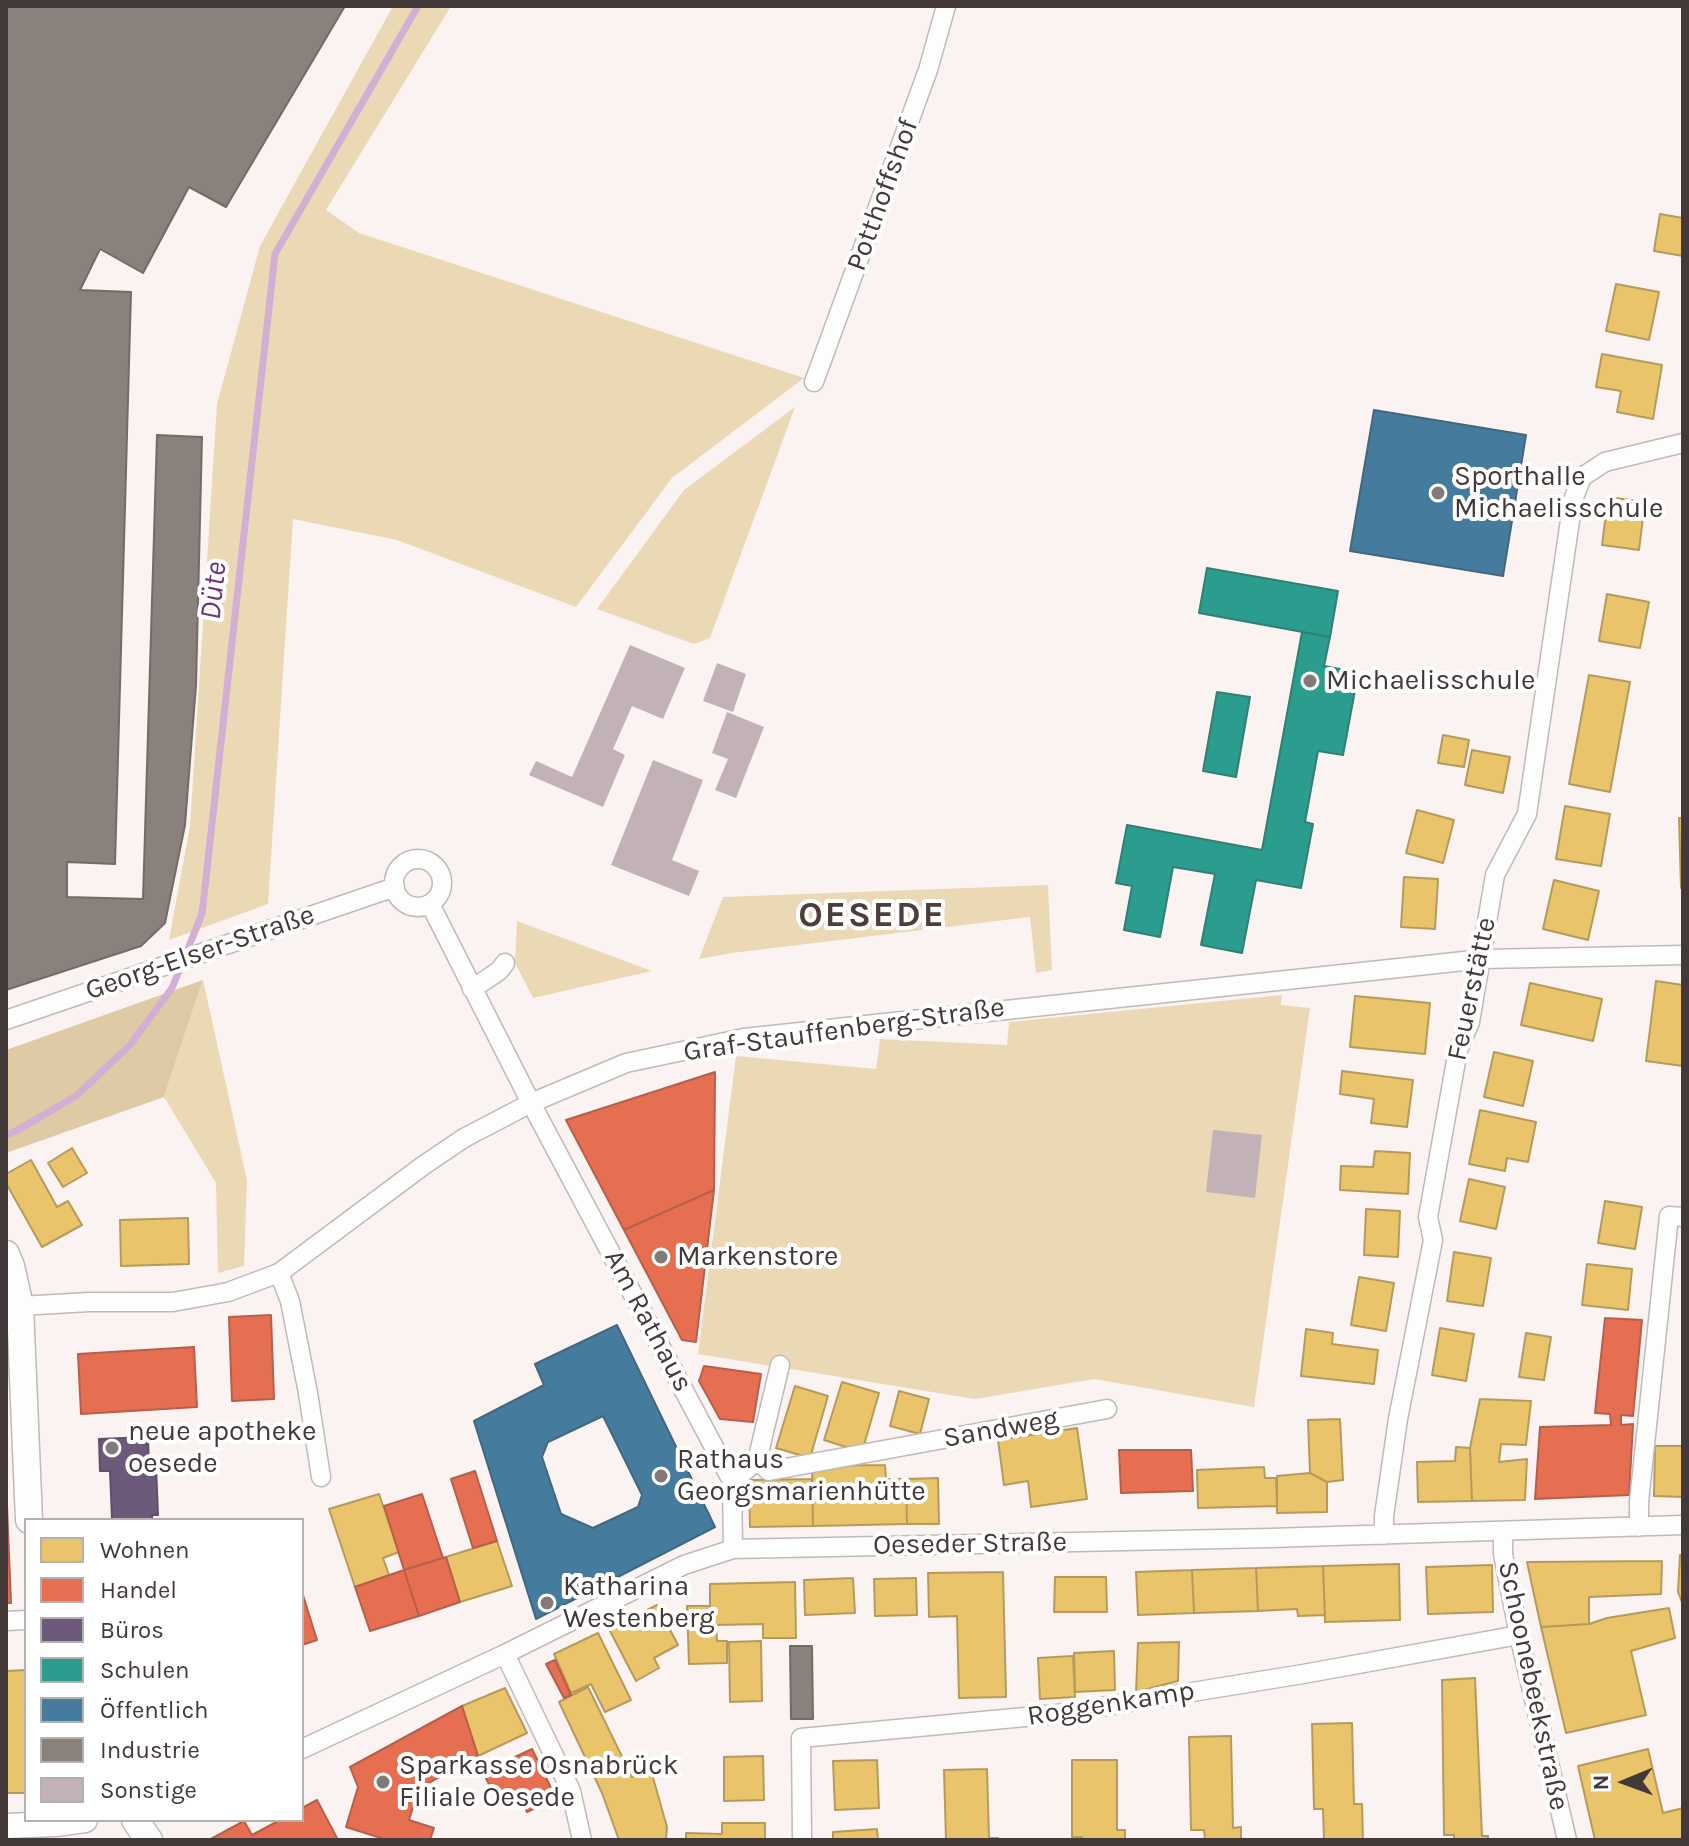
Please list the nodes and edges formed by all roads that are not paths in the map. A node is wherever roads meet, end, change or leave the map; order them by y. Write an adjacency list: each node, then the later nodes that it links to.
1 (946, 6): 2 (street, Potthoffshof)
2 (814, 382)
3 (1683, 443): 7 (street, Feuerstätte)
4 (395, 887): 5 (street); 5 (street); 10 (street, Georg-Elser-Straße)
5 (430, 904): 9 (street)
6 (1683, 955): 7 (street, Graf-Stauffenberg-Straße)
7 (1483, 959): 11 (street, Graf-Stauffenberg-Straße); 25 (street, Feuerstätte)
8 (505, 963): 9 (street)
9 (472, 989): 11 (street)
10 (6, 1020)
11 (531, 1103): 14 (street, Graf-Stauffenberg-Straße); 20 (street, Am Rathaus)
12 (1676, 1216): 23 (street)
13 (6, 1254): 15 (main road)
14 (279, 1273): 15 (street, Graf-Stauffenberg-Straße); 19 (street)
15 (20, 1306): 21 (main road)
16 (780, 1365): 18 (street)
17 (1107, 1409): 18 (street, Sandweg)
18 (757, 1461): 20 (street)
19 (321, 1477)
20 (732, 1481): 26 (street, Am Rathaus)
21 (29, 1518)
22 (1683, 1525): 23 (street, Oeseder Straße)
23 (1639, 1527): 24 (street, Oeseder Straße)
24 (1503, 1531): 25 (street, Oeseder Straße); 27 (street, Schoonebeekstraße)
25 (1384, 1535): 26 (street, Oeseder Straße)
26 (733, 1549): 28 (street, Oeseder Straße)
27 (1519, 1635): 35 (street, Roggenkamp); 36 (street, Schoonebeekstraße)
28 (505, 1654): 29 (street, Oeseder Straße); 34 (street)
29 (304, 1748)
30 (70, 1822): 32 (street)
31 (136, 1822): 33 (main road)
32 (6, 1826)
33 (149, 1840)
34 (582, 1840)
35 (802, 1840)
36 (1567, 1840)

